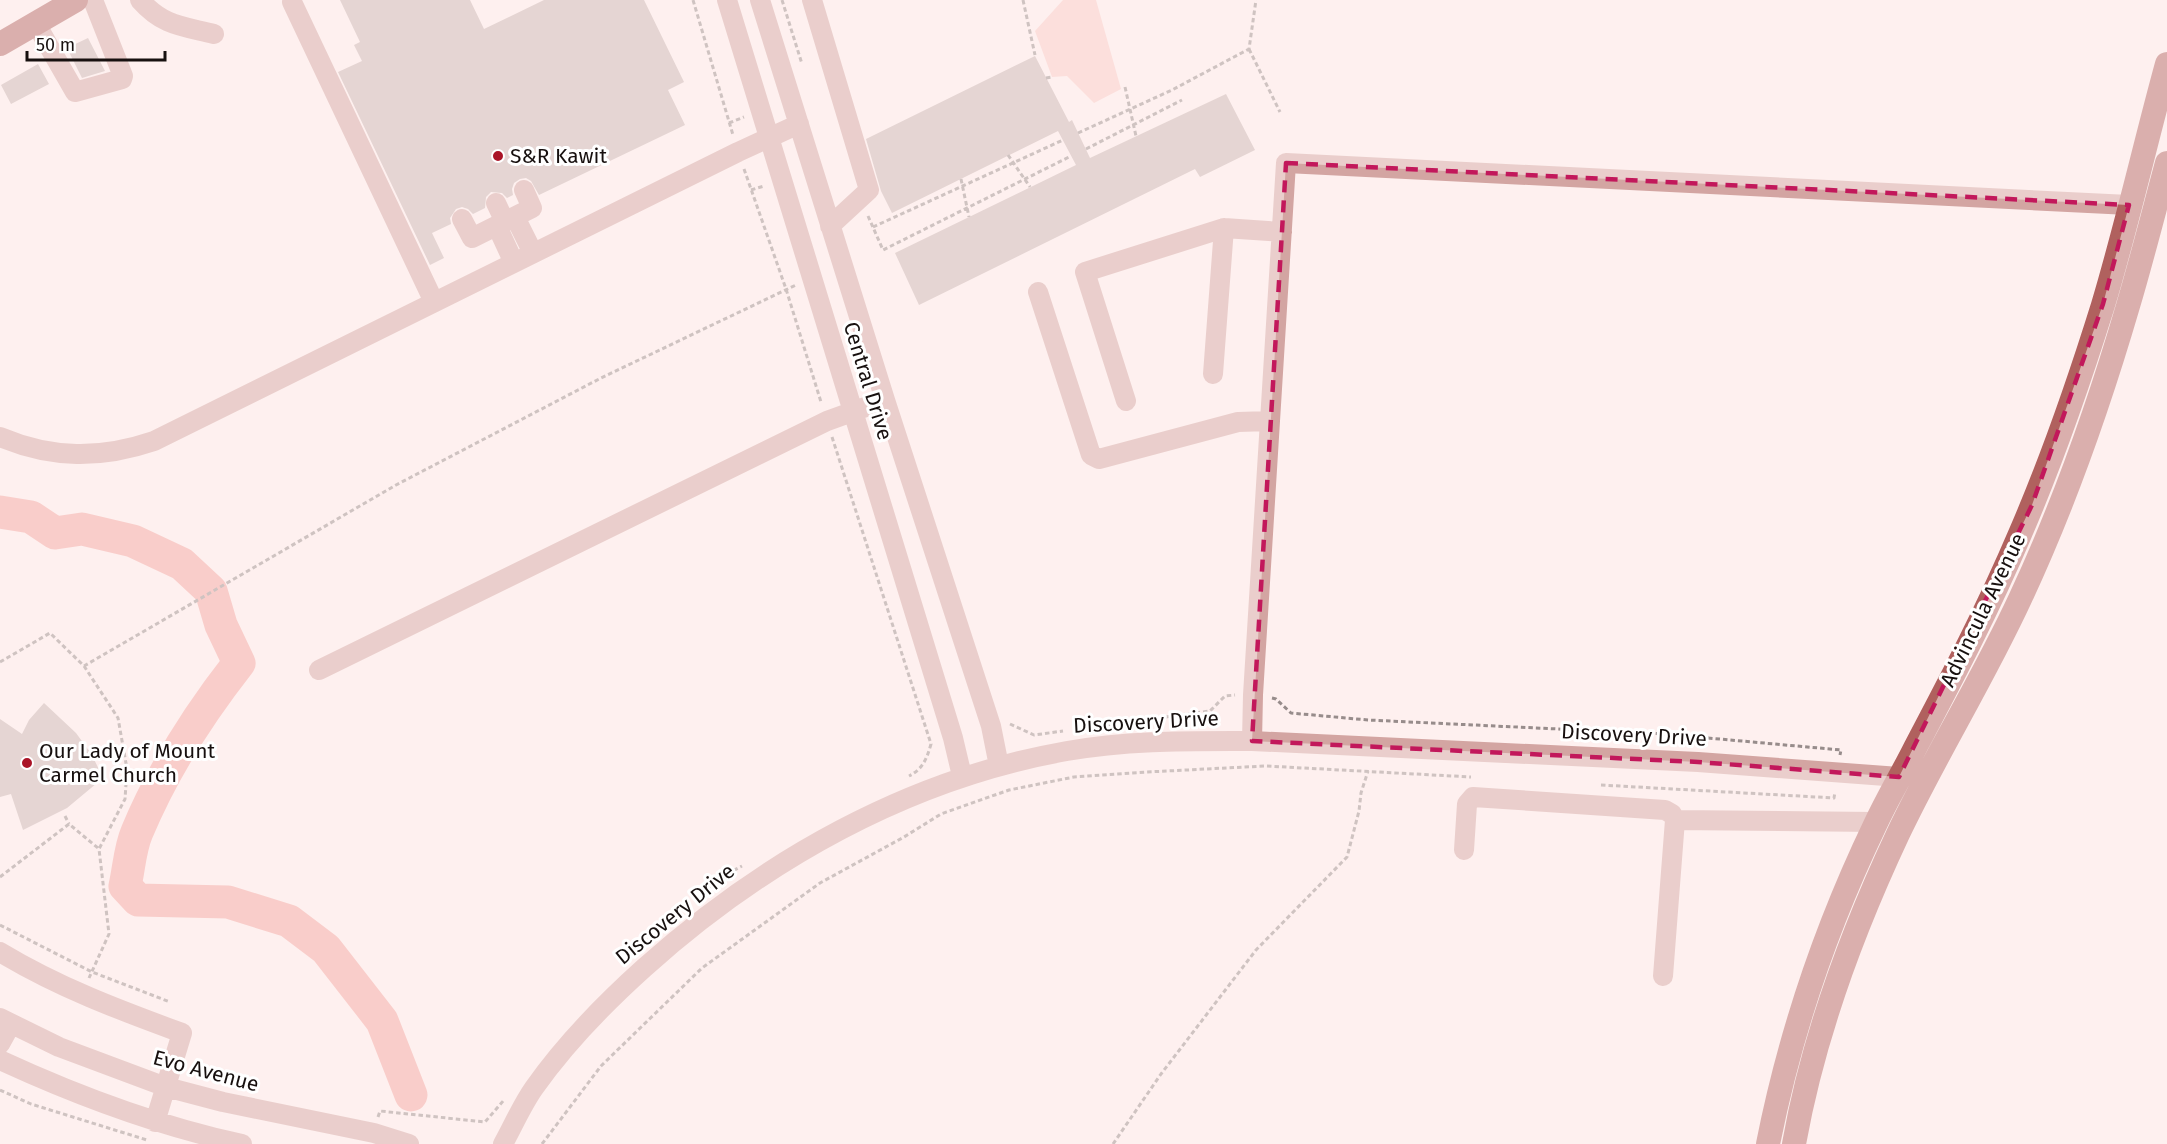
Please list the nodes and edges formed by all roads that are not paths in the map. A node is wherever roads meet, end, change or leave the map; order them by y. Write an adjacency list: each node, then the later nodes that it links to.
1 (76, 0): 8 (main road)
2 (93, 0): 8 (street)
3 (140, 0): 9 (street)
4 (727, 0): 13 (street, Central Drive)
5 (760, 0): 12 (street, Central Drive)
6 (812, 0): 20 (street)
7 (292, 2): 26 (street)
8 (35, 22): 10 (main road)
9 (214, 34)
10 (0, 44)
11 (2167, 64): 17 (main road, Advincula Avenue)
12 (799, 124): 13 (street); 20 (street, Central Drive)
13 (769, 137): 23 (street); 30 (street, Central Drive)
14 (2167, 163): 53 (main road, Advincula Avenue)
15 (524, 190): 19 (street)
16 (496, 204): 19 (street)
17 (2129, 206): 22 (street); 37 (main road, Advincula Avenue)
18 (462, 219): 19 (street)
19 (506, 221): 23 (street); 24 (street)
20 (830, 226): 28 (street, Central Drive)
21 (1224, 228): 22 (street); 27 (street); 29 (street)
22 (1282, 232): 31 (street)
23 (532, 253): 24 (street)
24 (514, 263): 26 (street)
25 (1038, 292): 31 (street)
26 (434, 302): 32 (street)
27 (1213, 374)
28 (885, 400): 30 (street); 35 (street, Central Drive)
29 (1126, 401)
30 (852, 412): 33 (street); 36 (street, Central Drive)
31 (1270, 421): 34 (street)
32 (0, 437)
33 (319, 670)
34 (1252, 741): 35 (street, Discovery Drive); 37 (street, Discovery Drive)
35 (999, 766): 36 (street, Discovery Drive)
36 (962, 776): 51 (street, Discovery Drive)
37 (1899, 777): 39 (main road, Advincula Avenue)
38 (1675, 820): 39 (street); 40 (street); 42 (street)
39 (1876, 822): 52 (main road, Advincula Avenue)
40 (1464, 850)
41 (0, 952): 46 (street)
42 (1663, 976)
43 (5, 1021): 44 (street); 46 (street, Evo Avenue)
44 (0, 1044)
45 (0, 1060): 47 (street)
46 (166, 1087): 47 (street); 48 (street, Evo Avenue)
47 (154, 1132): 49 (street)
48 (372, 1139): 50 (street, Evo Avenue)
49 (242, 1144)
50 (409, 1144)
51 (503, 1144)
52 (1768, 1144)
53 (1794, 1144)

